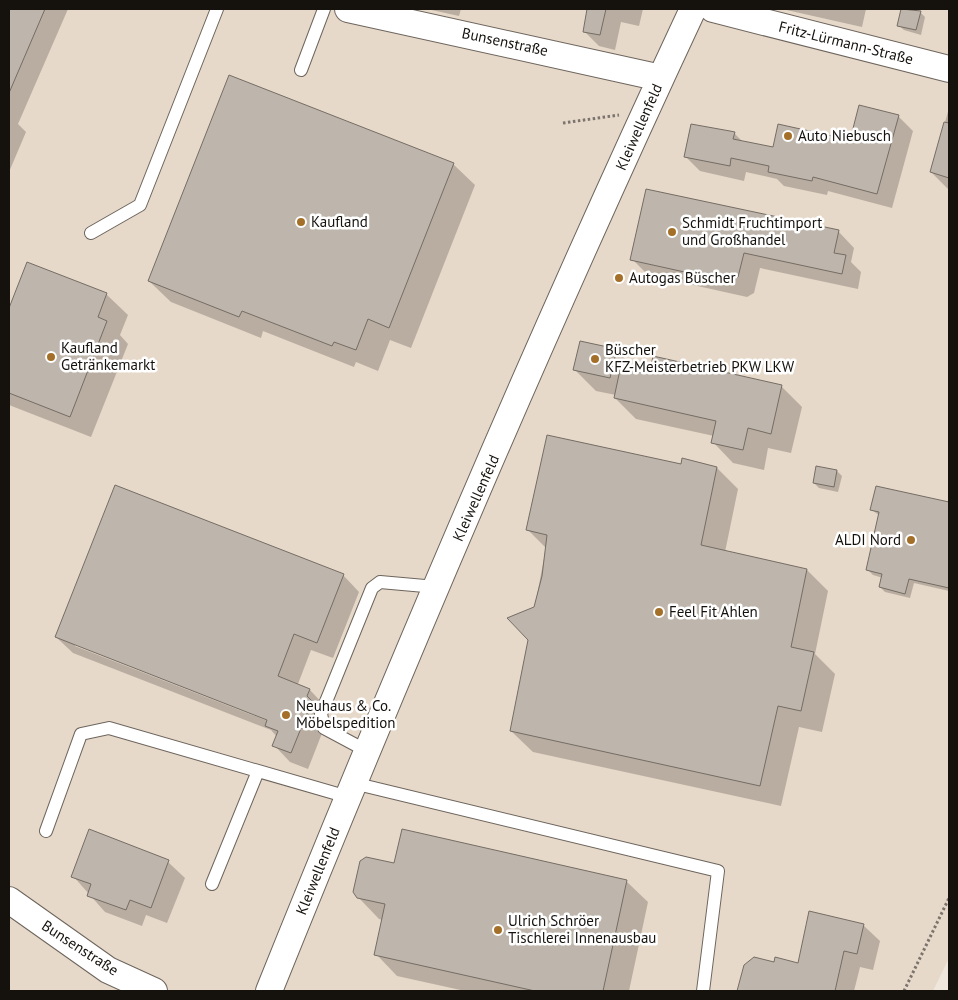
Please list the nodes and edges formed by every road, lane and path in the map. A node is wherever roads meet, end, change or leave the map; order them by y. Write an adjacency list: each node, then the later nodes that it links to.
1 (217, 9): 11 (lane)
2 (324, 9): 7 (lane)
3 (348, 9): 8 (street, Bunsenstraße)
4 (693, 9): 8 (street, Kleiwellenfeld)
5 (713, 9): 6 (street, Fritz-Lürmann-Straße)
6 (949, 69)
7 (301, 70)
8 (661, 78): 9 (street, Kleiwellenfeld)
9 (647, 110): 10 (path); 12 (street, Kleiwellenfeld)
10 (563, 124)
11 (91, 233)
12 (436, 587): 13 (street, Kleiwellenfeld); 13 (lane)
13 (366, 752): 15 (street, Kleiwellenfeld)
14 (258, 771): 15 (lane); 16 (lane); 17 (lane)
15 (350, 790): 21 (street, Kleiwellenfeld); 22 (lane)
16 (46, 831)
17 (212, 884)
18 (949, 898): 23 (path)
19 (9, 900): 20 (street, Bunsenstraße)
20 (154, 991)
21 (269, 991)
22 (703, 991)
23 (904, 991)

